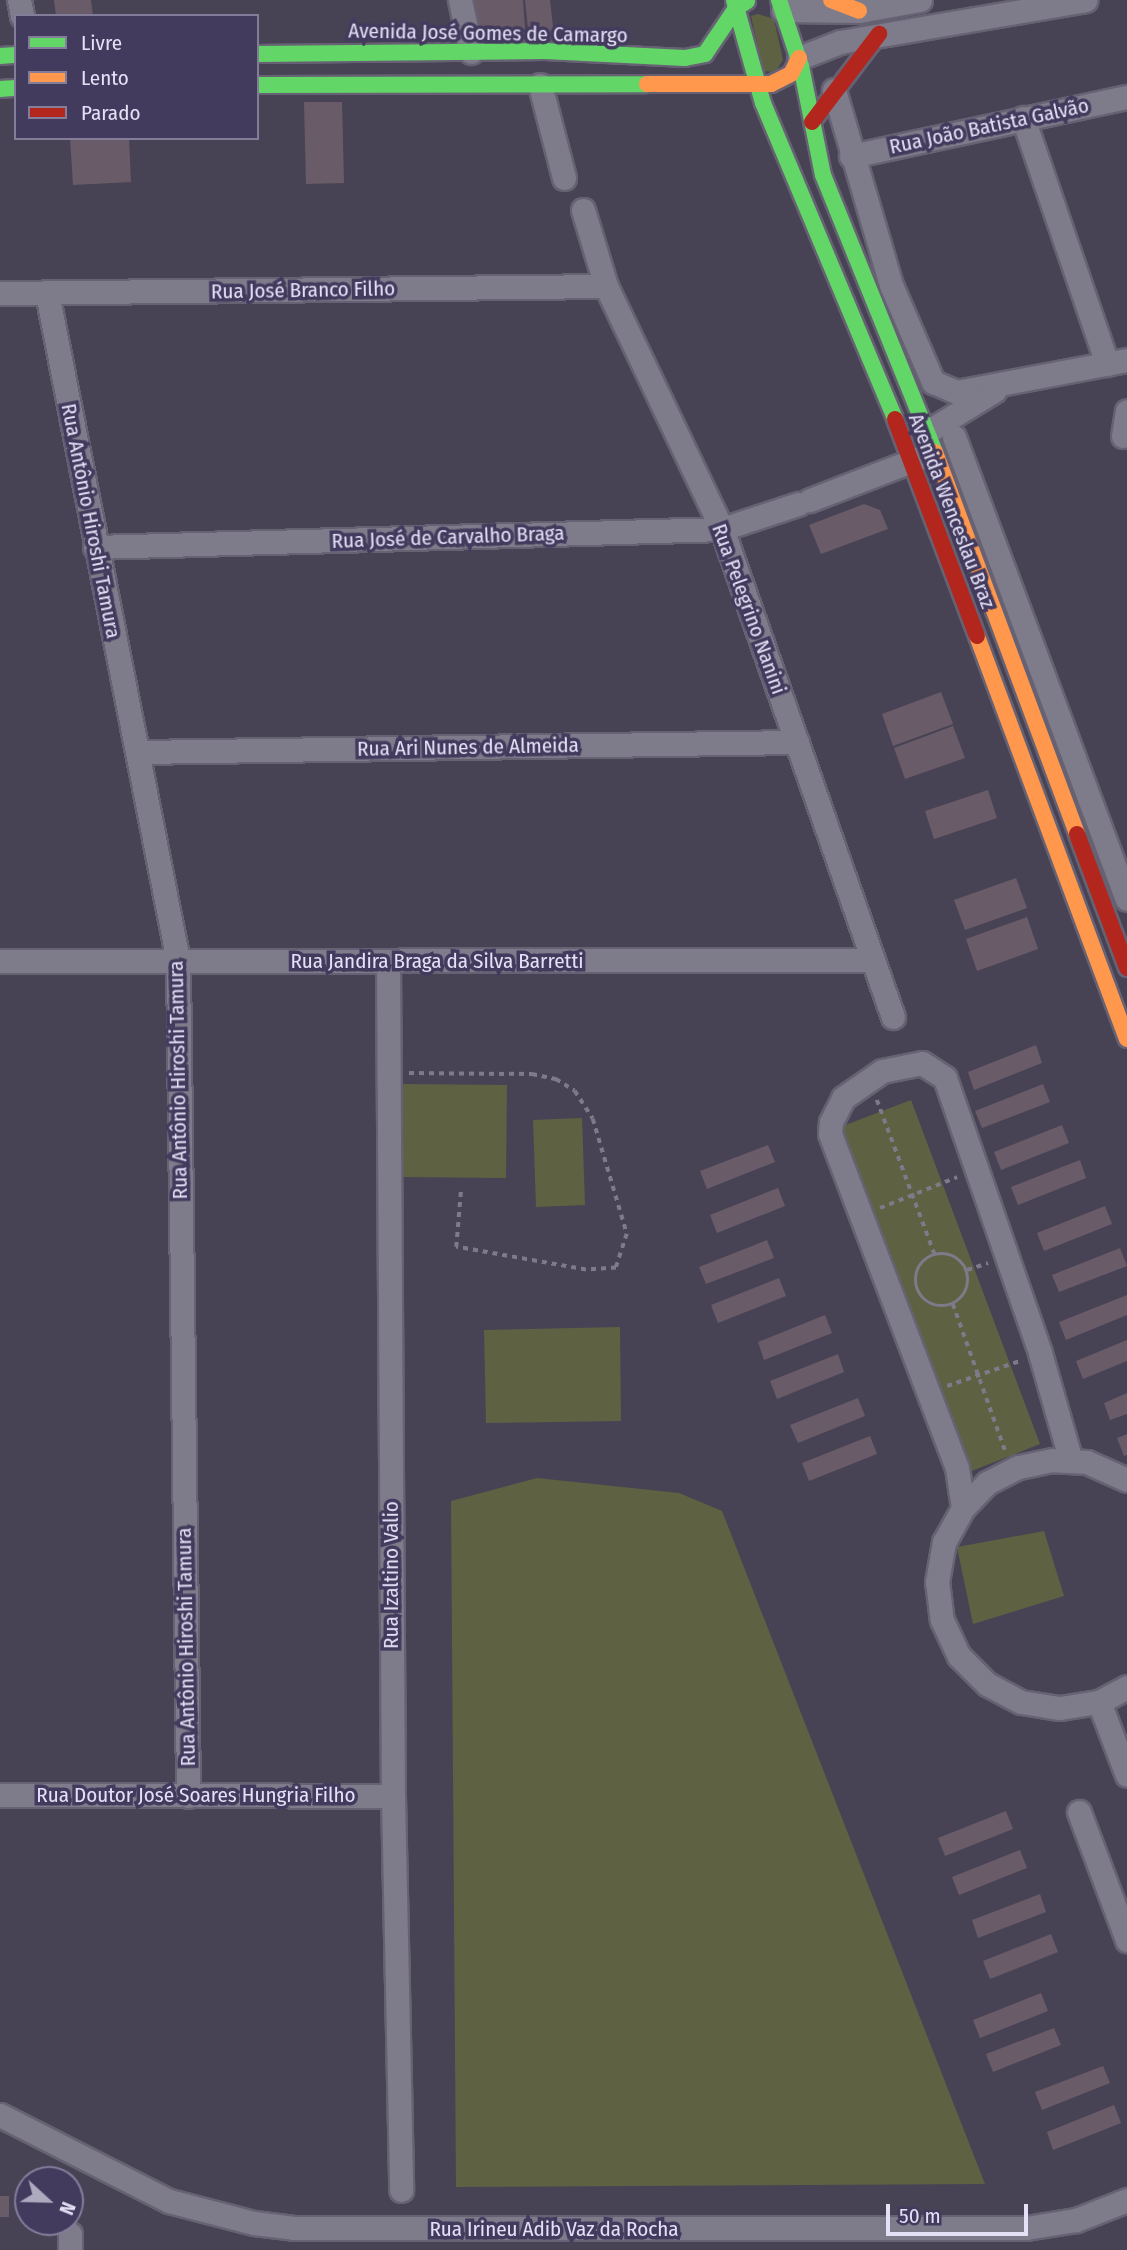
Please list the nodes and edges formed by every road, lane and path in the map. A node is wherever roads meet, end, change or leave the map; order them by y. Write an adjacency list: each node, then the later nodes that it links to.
1 (460, 0): 9 (street)
2 (831, 0): 7 (street)
3 (920, 0): 7 (street)
4 (1084, 0): 8 (street)
5 (735, 4): 6 (street); 9 (street, Avenida José Gomes de Camargo); 12 (street, Avenida Wenceslau Braz)
6 (781, 5): 7 (street); 11 (street, Avenida Wenceslau Braz)
7 (859, 10)
8 (879, 34): 11 (street); 15 (street)
9 (471, 52): 10 (street, Avenida José Gomes de Camargo)
10 (259, 54)
11 (799, 58): 12 (street); 18 (street, Avenida Wenceslau Braz)
12 (757, 82): 14 (street); 34 (street, Avenida Wenceslau Braz)
13 (259, 85): 14 (street)
14 (540, 85): 20 (street)
15 (834, 90): 18 (street); 19 (street)
16 (1127, 97): 17 (street, Rua João Batista Galvão)
17 (1023, 118): 19 (street, Rua João Batista Galvão); 25 (street)
18 (812, 122): 26 (street, Avenida Wenceslau Braz)
19 (851, 156): 27 (street)
20 (564, 178)
21 (583, 210): 22 (street, Rua Pelegrino Nanini)
22 (606, 286): 24 (street, Rua José Branco Filho); 36 (street, Rua Pelegrino Nanini)
23 (0, 293): 24 (street, Rua José Branco Filho)
24 (47, 293): 37 (street, Rua Antônio Hiroshi Tamura)
25 (1117, 362): 28 (street)
26 (906, 377): 27 (street); 33 (street, Avenida Wenceslau Braz)
27 (933, 382): 28 (street)
28 (1009, 382): 29 (street, Rua José de Carvalho Braga)
29 (981, 398): 32 (street); 33 (street, Rua José de Carvalho Braga)
30 (1127, 411): 31 (street)
31 (1123, 436)
32 (954, 437): 35 (street); 40 (street)
33 (931, 442): 34 (street, Rua José de Carvalho Braga); 35 (street, Avenida Wenceslau Braz)
34 (912, 460): 36 (street, Rua José de Carvalho Braga); 47 (street, Avenida Wenceslau Braz)
35 (945, 480): 41 (street, Avenida Wenceslau Braz)
36 (722, 529): 37 (street, Rua José de Carvalho Braga); 38 (street, Rua Pelegrino Nanini)
37 (95, 547): 39 (street, Rua Antônio Hiroshi Tamura)
38 (797, 742): 39 (street, Rua Ari Nunes de Almeida); 42 (street, Rua Pelegrino Nanini)
39 (138, 752): 44 (street, Rua Antônio Hiroshi Tamura)
40 (1127, 899)
41 (1126, 956)
42 (873, 960): 45 (street, Rua Jandira Braga da Silva Barretti); 46 (street, Rua Pelegrino Nanini)
43 (0, 961): 44 (street, Rua Jandira Braga da Silva Barretti)
44 (178, 961): 45 (street, Rua Jandira Braga da Silva Barretti); 67 (street, Rua Antônio Hiroshi Tamura)
45 (388, 961): 48 (street, Rua Izaltino Valio)
46 (893, 1017)
47 (1127, 1039)
48 (389, 1073): 51 (path); 68 (street, Rua Izaltino Valio)
49 (869, 1079): 50 (street); 52 (path); 53 (street)
50 (977, 1169): 52 (path); 56 (street)
51 (461, 1188)
52 (912, 1195): 53 (path); 54 (path)
53 (862, 1215): 58 (street)
54 (935, 1255): 55 (path); 55 (path)
55 (953, 1304): 57 (path)
56 (1040, 1353): 57 (path); 59 (street)
57 (978, 1376): 58 (path); 60 (path)
58 (929, 1391): 62 (street)
59 (1071, 1461): 60 (street); 61 (street)
60 (1013, 1470): 62 (street)
61 (1127, 1480)
62 (963, 1508): 64 (street)
63 (1127, 1687): 64 (street)
64 (1099, 1702): 65 (street)
65 (1127, 1776)
66 (0, 1795): 67 (street, Rua Doutor José Soares Hungria Filho)
67 (188, 1796): 68 (street, Rua Doutor José Soares Hungria Filho)
68 (393, 1796): 72 (street, Rua Izaltino Valio)
69 (1079, 1812): 70 (street)
70 (1127, 1940)
71 (0, 2115): 73 (street, Rua Irineu Adib Vaz da Rocha)
72 (401, 2190)
73 (1127, 2200)

